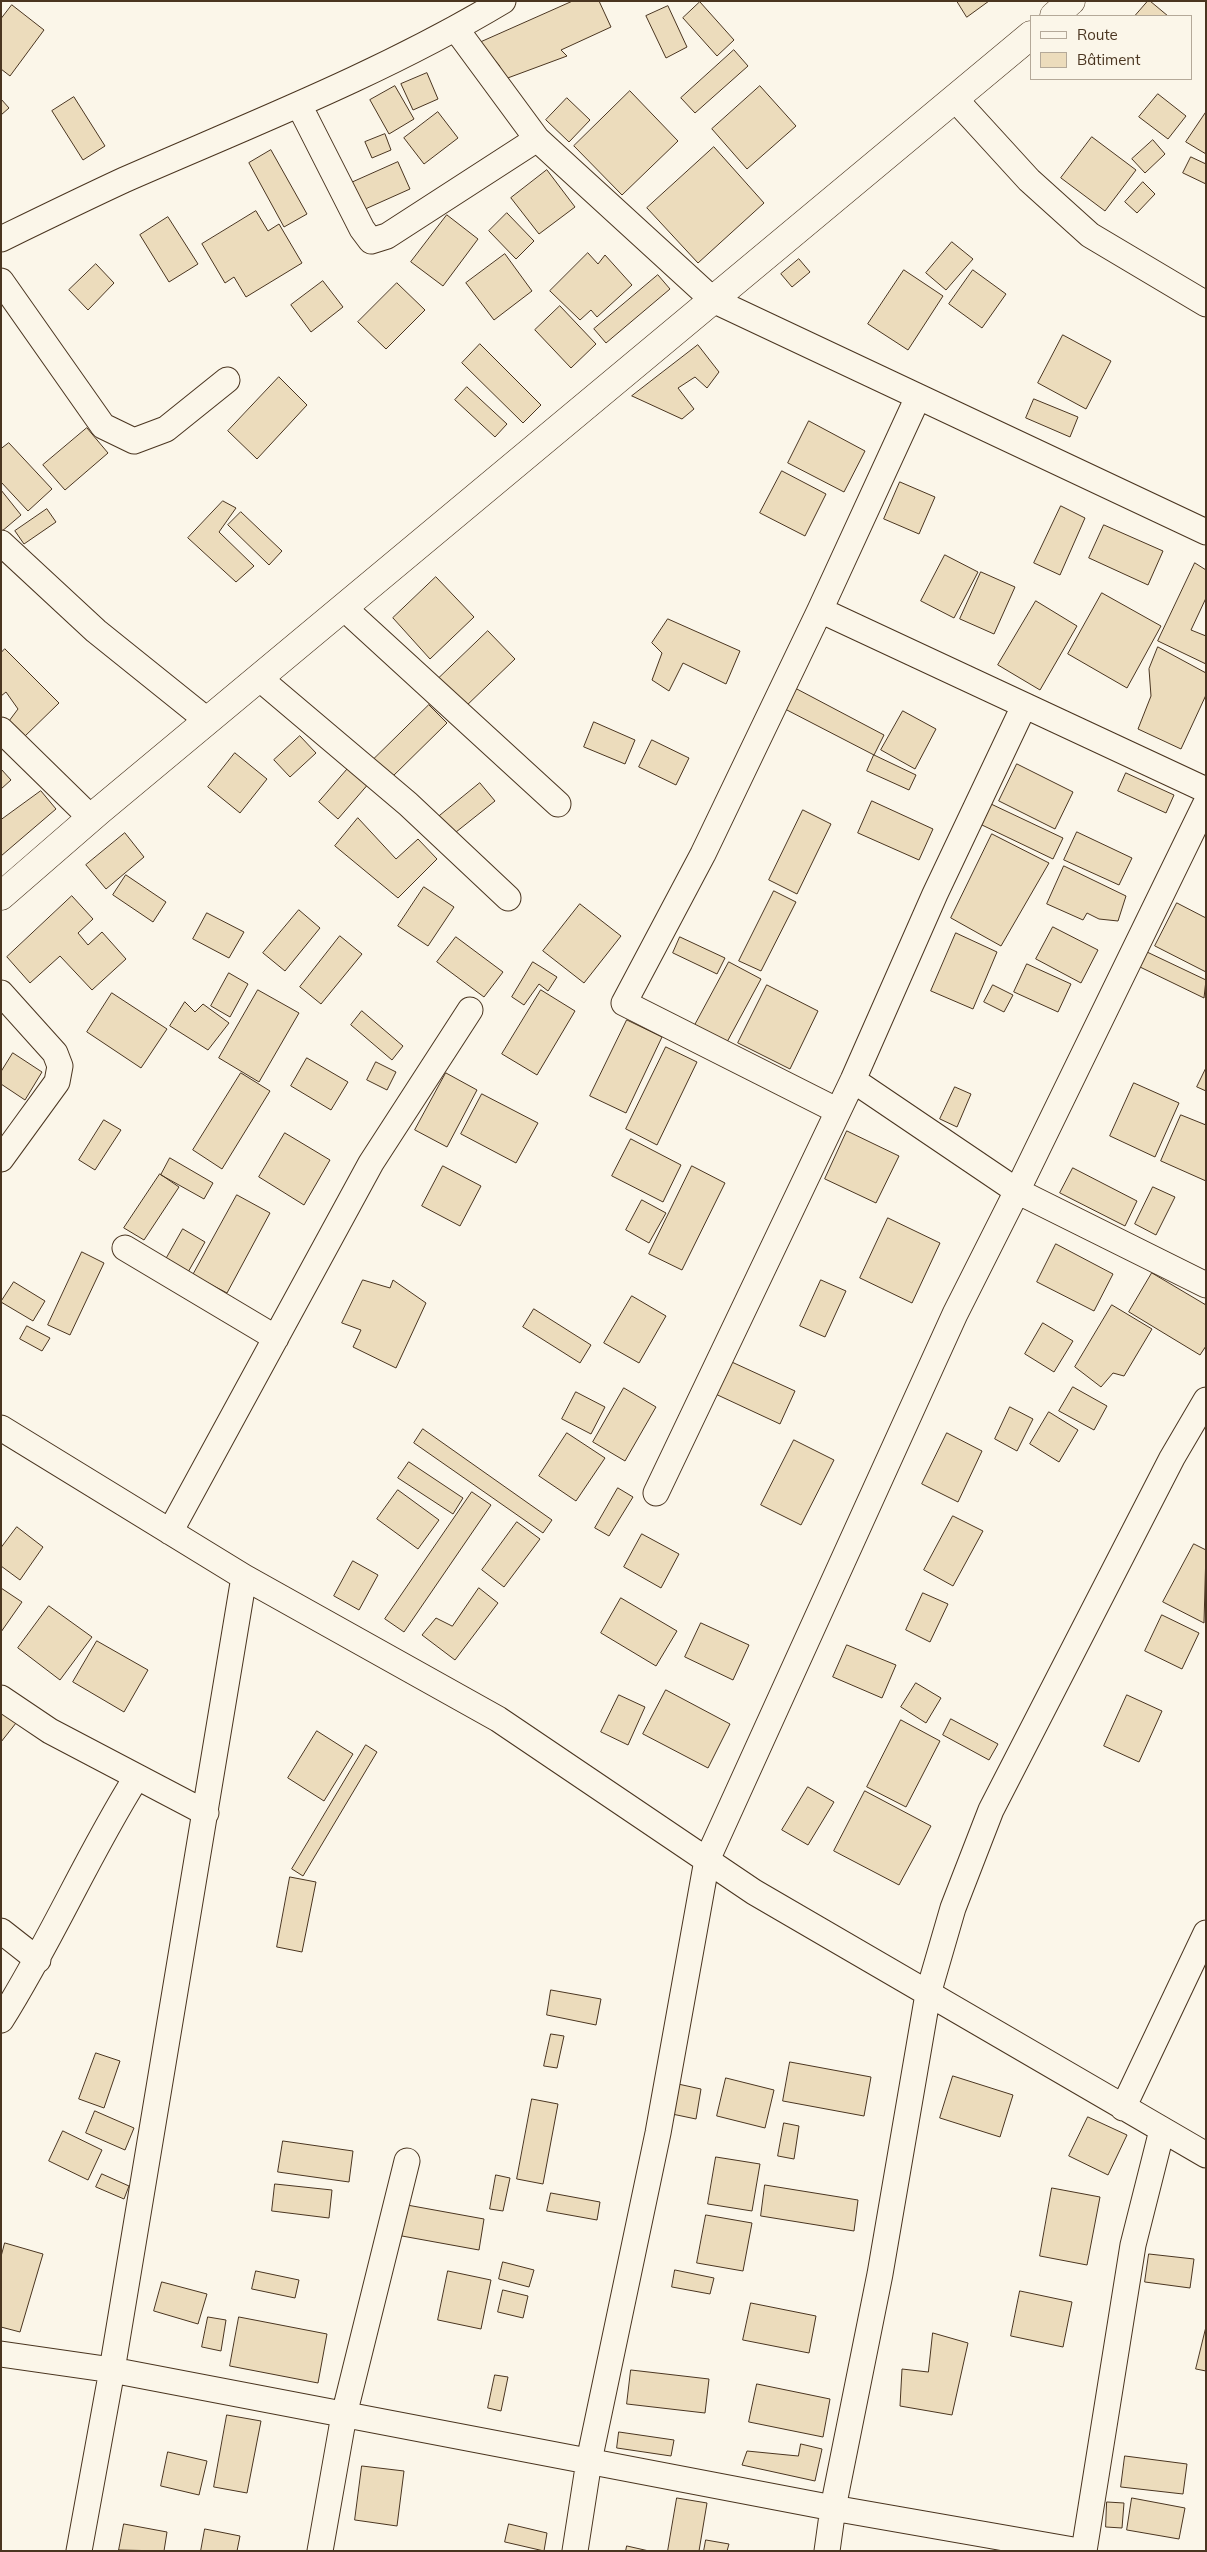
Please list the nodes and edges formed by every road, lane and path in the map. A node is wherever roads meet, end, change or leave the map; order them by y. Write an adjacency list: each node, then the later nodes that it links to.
1 (503, 1): 4 (street)
2 (1071, 1): 3 (street)
3 (1055, 15)
4 (456, 29): 7 (street); 8 (street)
5 (1030, 36): 6 (street)
6 (955, 98): 11 (street); 12 (street)
7 (299, 105): 8 (street); 9 (street)
8 (537, 139): 11 (street)
9 (1, 239)
10 (1, 281): 13 (street)
11 (713, 300): 14 (street); 17 (street)
12 (1206, 304)
13 (227, 380)
14 (918, 397): 15 (street); 18 (street)
15 (1206, 532)
16 (1, 543): 21 (street)
17 (344, 608): 19 (street); 25 (street)
18 (820, 610): 20 (street); 32 (street)
19 (259, 678): 21 (street); 28 (street)
20 (1024, 706): 23 (street); 31 (street)
21 (208, 721): 26 (street)
22 (1, 730): 26 (street)
23 (1206, 790)
24 (1206, 803): 34 (street)
25 (558, 804)
26 (91, 818): 27 (street)
27 (3, 892)
28 (508, 898)
29 (1, 993): 33 (street)
30 (470, 1010): 37 (street)
31 (853, 1080): 32 (street); 34 (street)
32 (838, 1111): 40 (street)
33 (1, 1159)
34 (1017, 1191): 36 (street); 46 (street)
35 (125, 1248): 37 (street)
36 (1206, 1285)
37 (276, 1338): 41 (street)
38 (1206, 1400): 50 (street)
39 (1, 1428): 41 (street)
40 (656, 1493)
41 (170, 1532): 42 (street)
42 (244, 1577): 45 (street); 46 (street)
43 (1, 1698): 44 (street)
44 (136, 1778): 45 (street); 49 (street)
45 (206, 1813): 57 (street)
46 (707, 1860): 50 (street); 59 (street)
47 (1, 1931): 49 (street)
48 (1206, 1933): 52 (street)
49 (38, 1960): 51 (street)
50 (928, 1994): 52 (street); 60 (street)
51 (1, 2020)
52 (1123, 2108): 53 (street)
53 (1162, 2130): 54 (street); 66 (street)
54 (1206, 2155)
55 (407, 2160): 58 (street)
56 (1, 2354): 57 (street)
57 (112, 2370): 58 (street); 61 (street)
58 (344, 2415): 59 (street); 62 (street)
59 (589, 2461): 60 (street); 63 (street)
60 (833, 2508): 64 (street); 65 (street)
61 (79, 2551)
62 (320, 2551)
63 (575, 2551)
64 (827, 2551)
65 (1078, 2551)
66 (1084, 2551)

